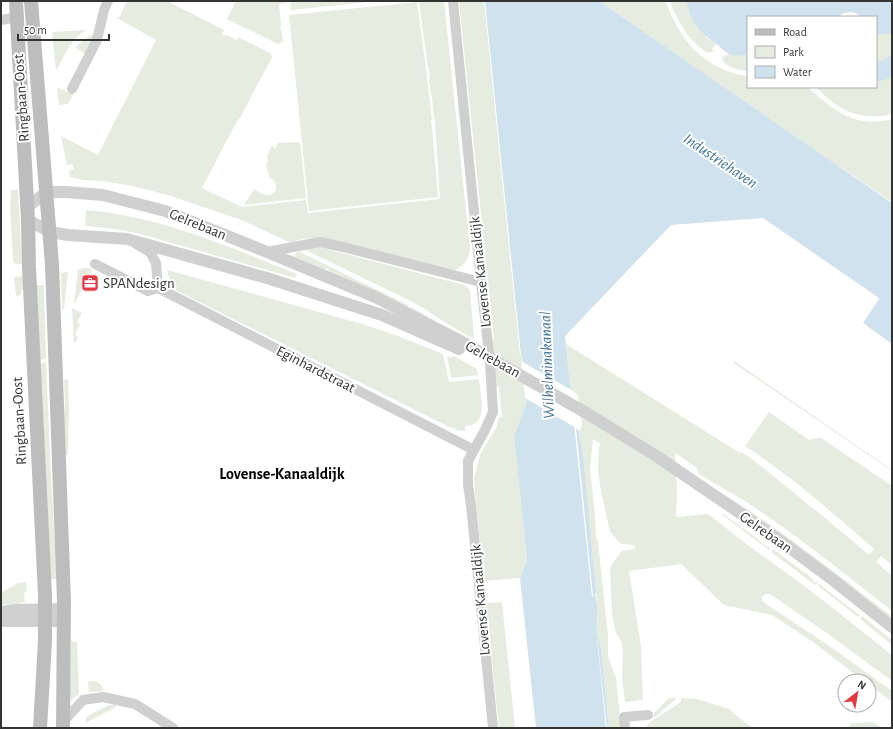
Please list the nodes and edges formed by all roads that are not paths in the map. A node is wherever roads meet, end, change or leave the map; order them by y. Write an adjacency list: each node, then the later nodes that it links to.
1 (16, 1): 5 (main road, Ringbaan-Oost)
2 (31, 1): 8 (main road, Ringbaan-Oost)
3 (108, 1): 7 (street)
4 (453, 1): 14 (street, Lovense Kanaaldijk)
5 (18, 17): 6 (street); 9 (main road, Ringbaan-Oost)
6 (1, 20)
7 (72, 89)
8 (46, 192): 9 (street); 10 (main road, Ringbaan-Oost); 12 (street, Gelrebaan)
9 (28, 213): 10 (street); 21 (main road, Ringbaan-Oost)
10 (50, 232): 11 (street, Gelrebaan); 20 (main road, Ringbaan-Oost)
11 (127, 239): 15 (street); 16 (street, Gelrebaan)
12 (267, 252): 14 (street); 16 (street, Gelrebaan)
13 (95, 264): 15 (street, Eginhardstraat)
14 (481, 282): 17 (street, Lovense Kanaaldijk)
15 (158, 288): 17 (street, Eginhardstraat)
16 (457, 343): 18 (street, Gelrebaan)
17 (474, 450): 29 (street, Lovense Kanaaldijk)
18 (692, 484): 23 (street, Gelrebaan); 24 (street, Gelrebaan)
19 (1, 612): 21 (street)
20 (64, 615): 21 (street); 26 (main road, Ringbaan-Oost)
21 (45, 616): 22 (street); 27 (main road, Ringbaan-Oost)
22 (1, 621)
23 (892, 626)
24 (892, 636)
25 (648, 715): 30 (street)
26 (63, 724): 28 (street)
27 (40, 728)
28 (173, 728)
29 (493, 728)
30 (625, 728)

